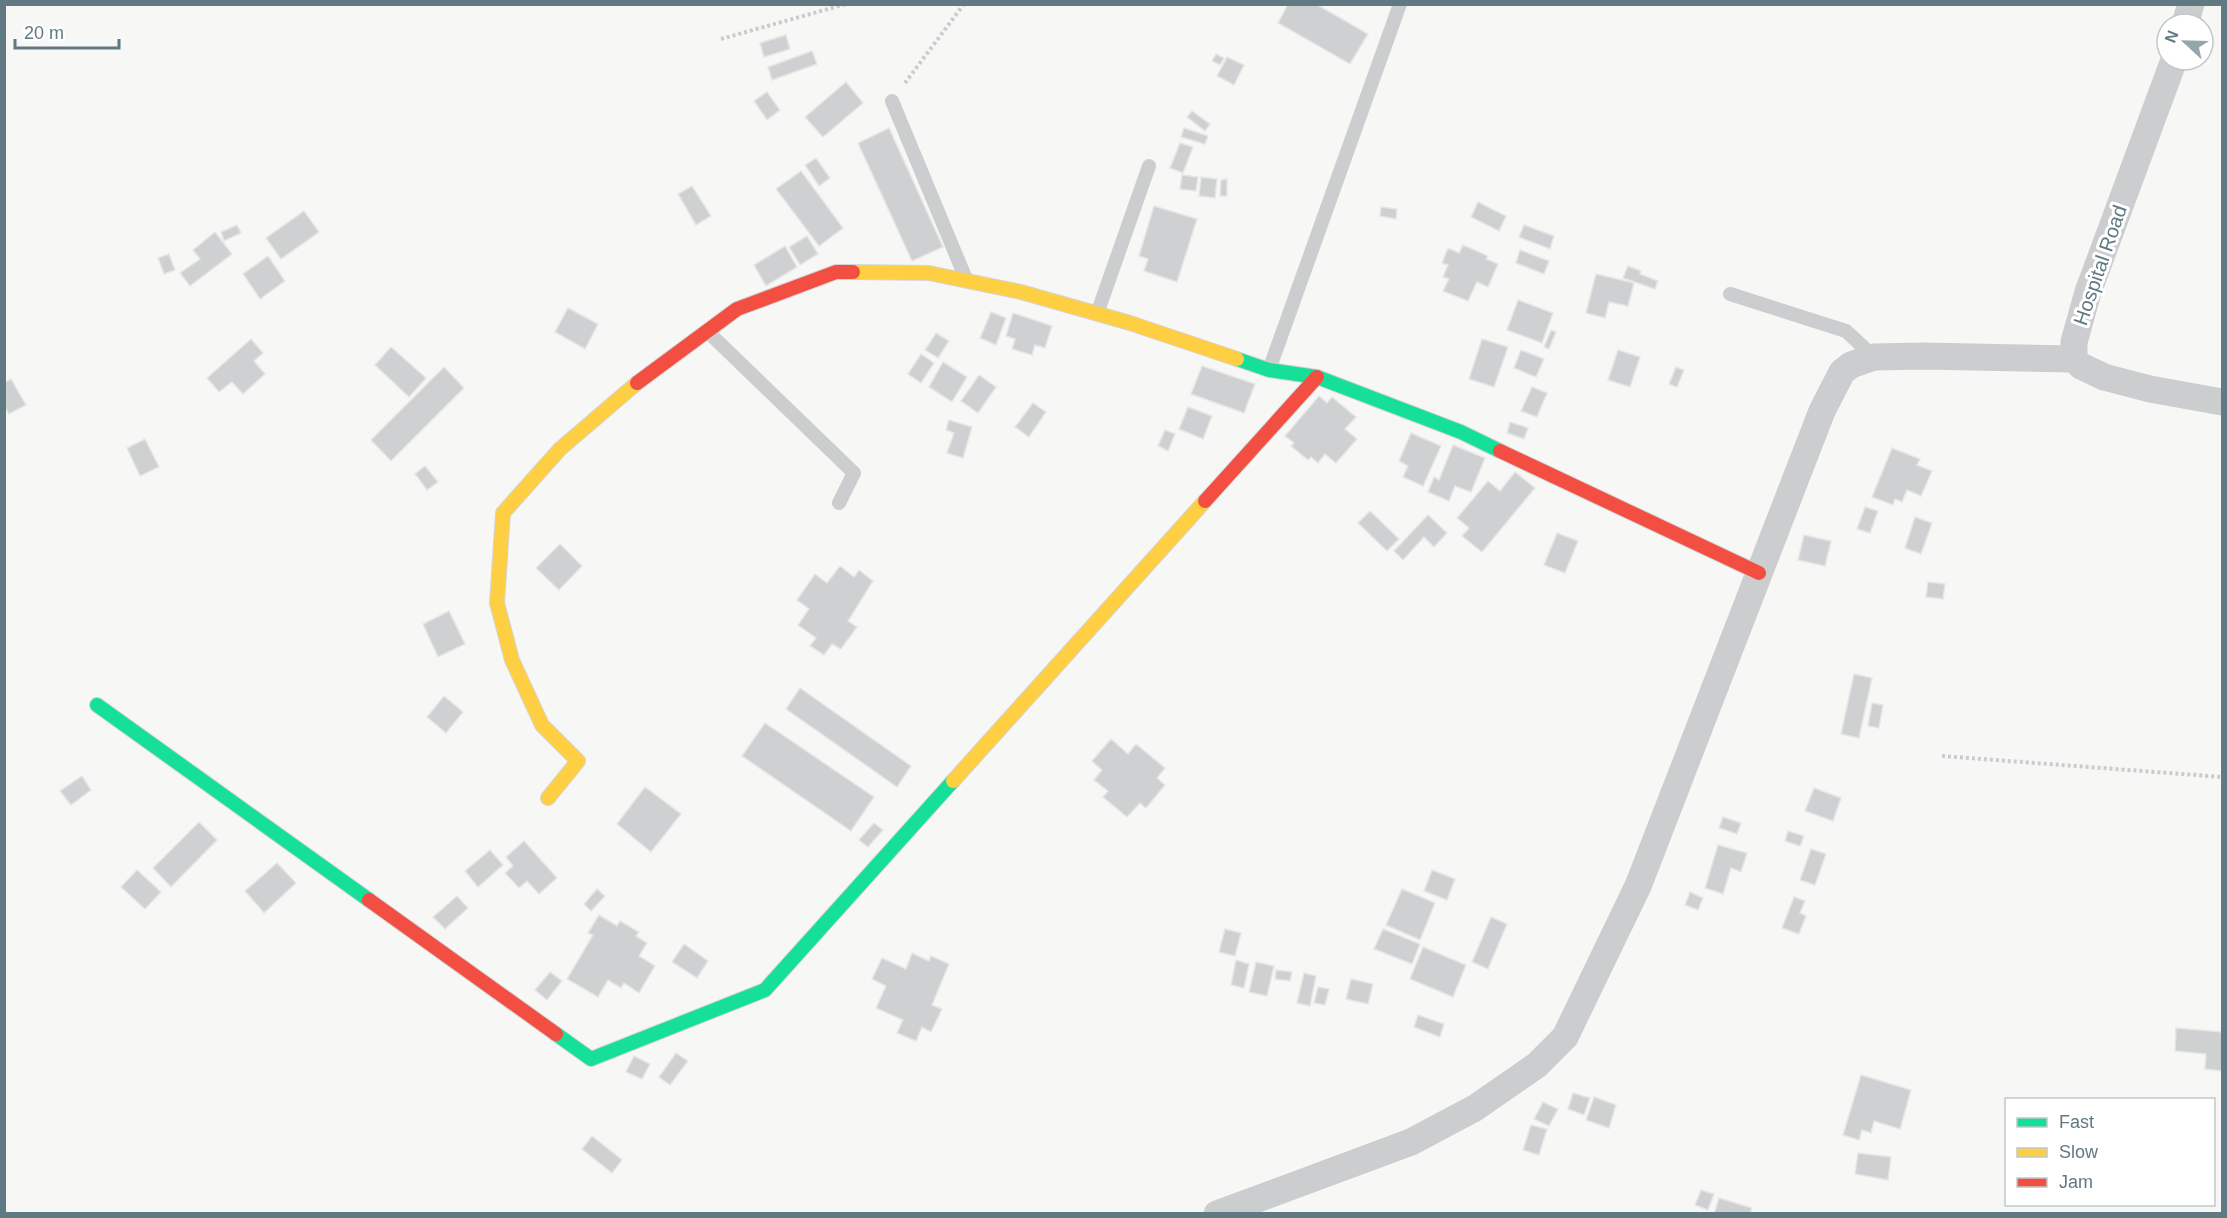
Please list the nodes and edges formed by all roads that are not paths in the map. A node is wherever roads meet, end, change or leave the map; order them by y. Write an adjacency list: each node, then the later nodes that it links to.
1 (1400, 4): 11 (lane)
2 (2170, 72): 10 (street, Hospital Road)
3 (892, 101): 5 (lane)
4 (1149, 166): 7 (lane)
5 (967, 281): 7 (street); 8 (street)
6 (1730, 294): 9 (lane)
7 (1097, 314): 11 (street)
8 (707, 331): 14 (lane); 17 (street)
9 (1874, 357): 10 (street); 15 (street)
10 (2074, 359): 13 (street)
11 (1269, 370): 12 (street)
12 (1317, 378): 15 (street); 16 (street)
13 (2223, 402)
14 (839, 503)
15 (1759, 573): 18 (street)
16 (97, 705)
17 (549, 798)
18 (1217, 1214)

